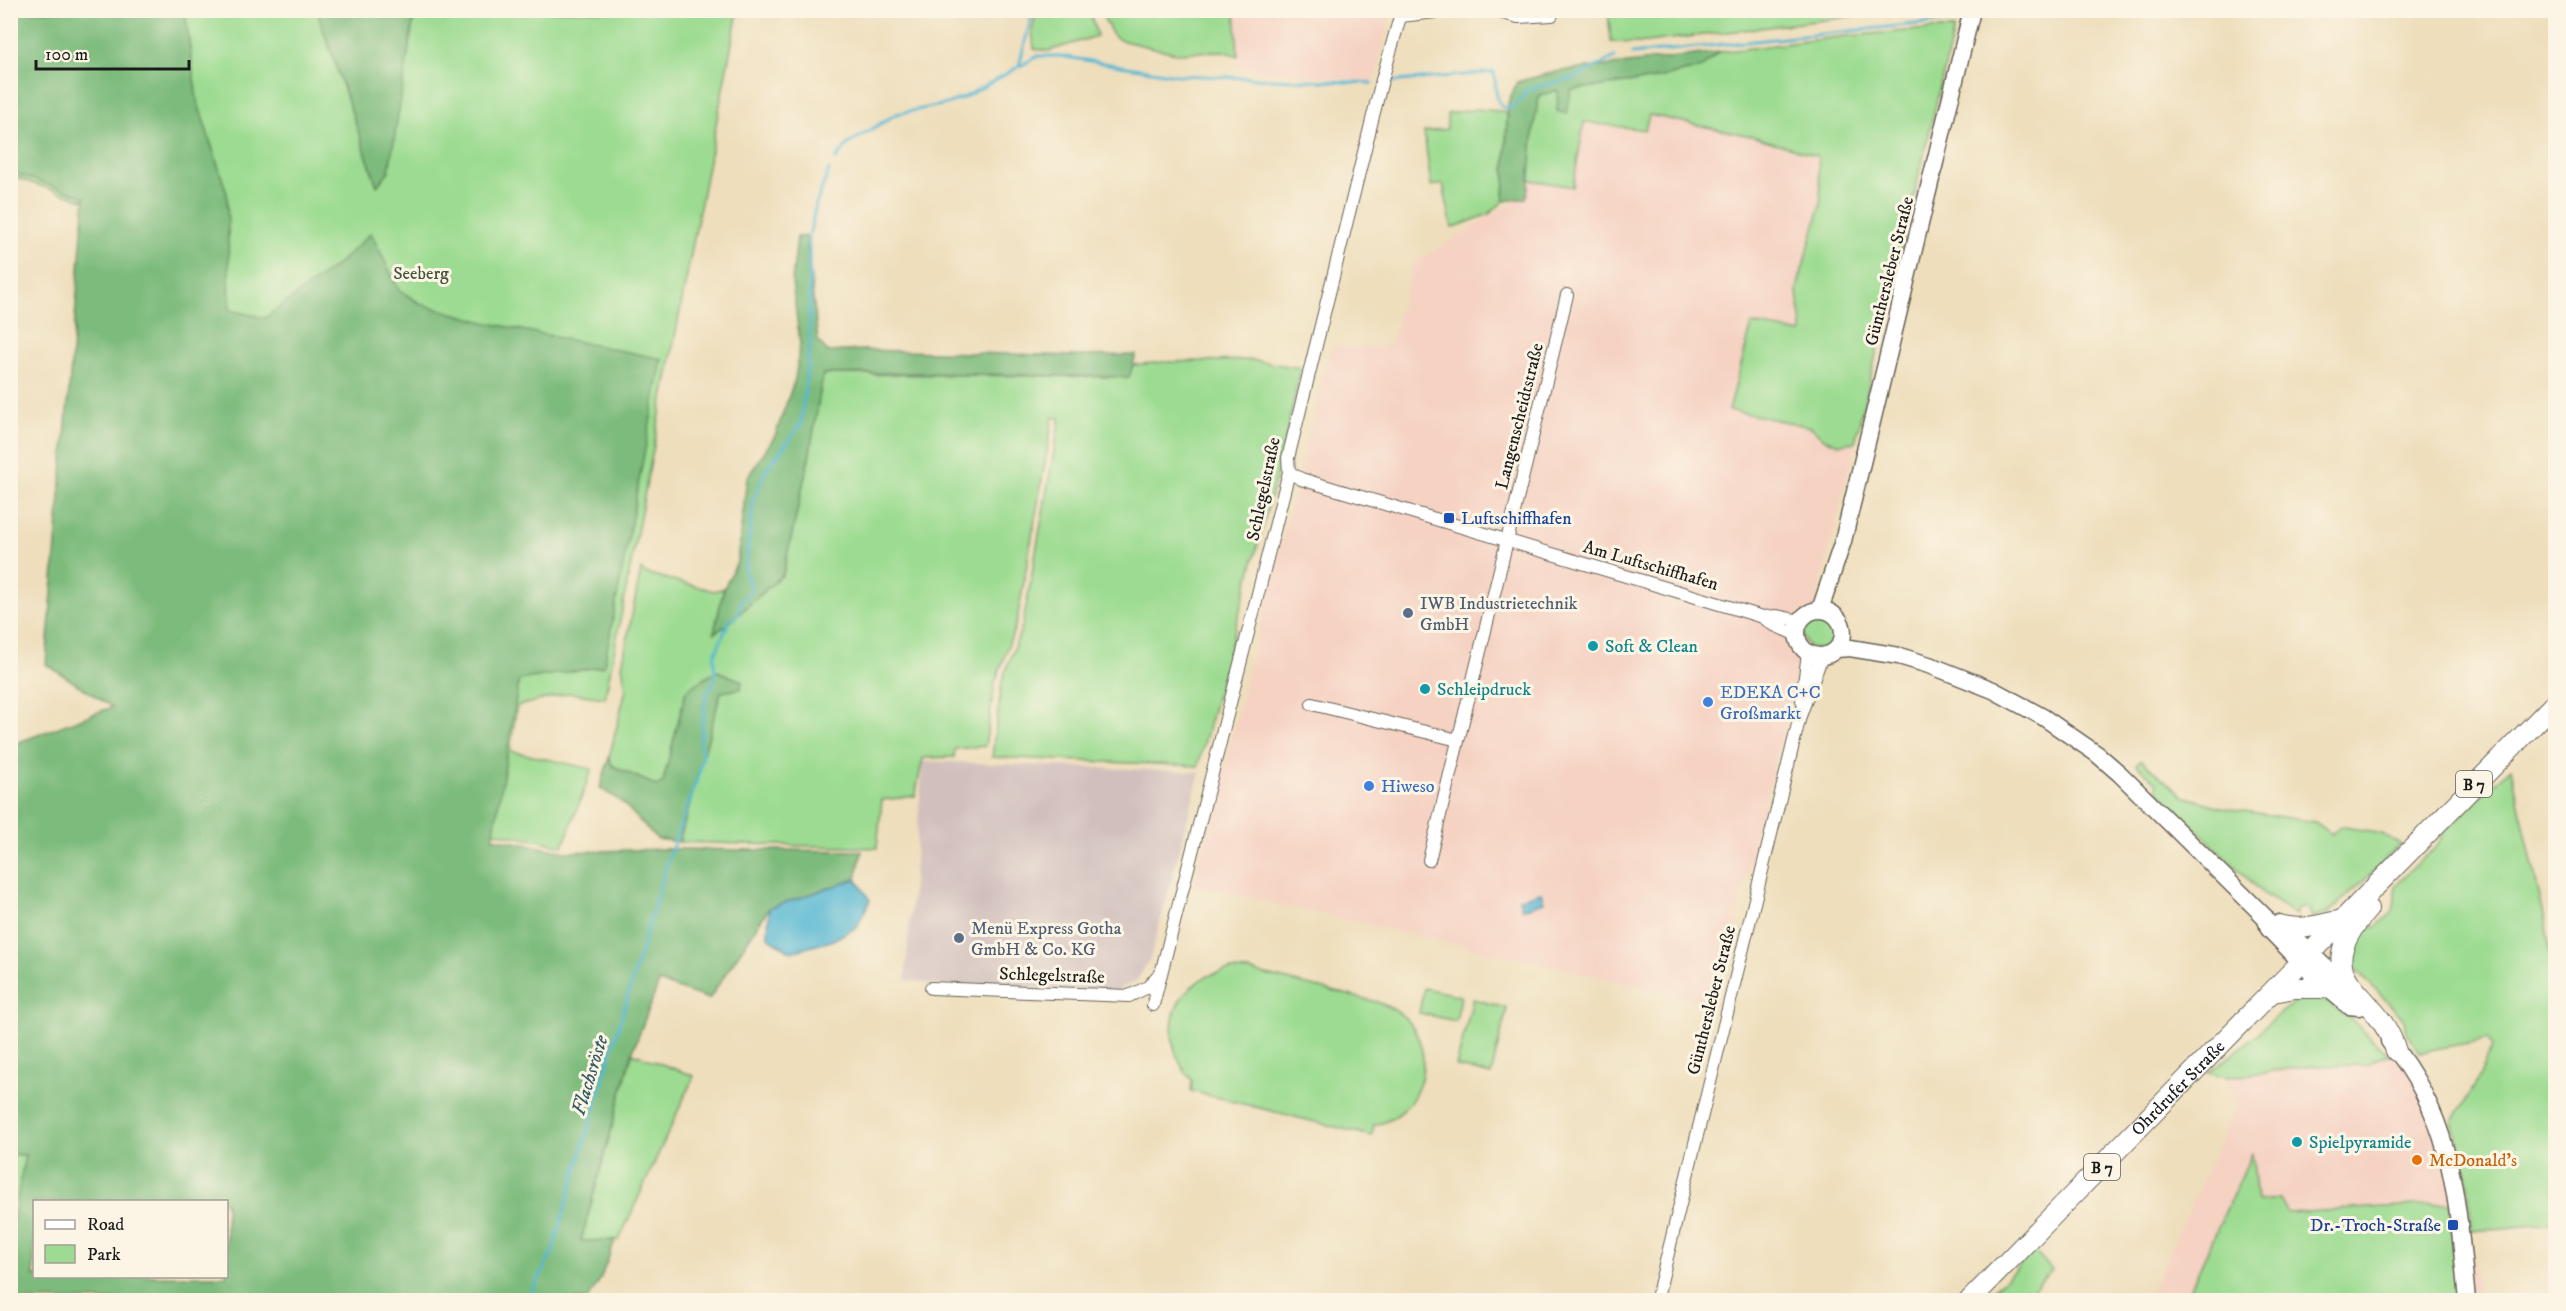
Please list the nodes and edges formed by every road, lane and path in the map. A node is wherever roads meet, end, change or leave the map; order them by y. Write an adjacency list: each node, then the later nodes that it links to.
1 (1452, 10): 3 (street, Schlegelstraße)
2 (1492, 10): 4 (street)
3 (1402, 13): 7 (street, Schlegelstraße)
4 (1551, 15)
5 (1971, 15): 9 (main road, Günthersleber Straße)
6 (1567, 295): 8 (street, Langenscheidtstraße)
7 (1289, 472): 8 (street, Am Luftschiffhafen); 22 (street, Schlegelstraße)
8 (1507, 542): 10 (street, Am Luftschiffhafen); 16 (street, Langenscheidtstraße)
9 (1826, 612): 10 (main road); 11 (main road)
10 (1799, 628): 12 (main road)
11 (1843, 632): 12 (main road); 13 (main road)
12 (1822, 653): 13 (main road); 29 (street, Günthersleber Straße)
13 (1899, 656): 20 (main road)
14 (2556, 702): 18 (main road, B 7)
15 (1311, 704): 16 (street)
16 (1458, 740): 17 (street, Langenscheidtstraße)
17 (1429, 860)
18 (2394, 867): 19 (main road, B 7); 28 (main road)
19 (2340, 921): 20 (main road); 21 (main road, B 7)
20 (2274, 922): 21 (main road)
21 (2305, 958): 24 (main road); 25 (main road, Ohrdrufer Straße / B 7); 27 (main road)
22 (1162, 970): 23 (street, Schlegelstraße); 26 (street, Schlegelstraße)
23 (931, 988)
24 (2327, 988): 25 (main road); 27 (main road)
25 (2273, 992): 30 (main road, Ohrdrufer Straße / B 7)
26 (1153, 1005)
27 (2359, 1007): 28 (main road)
28 (2397, 1051): 31 (main road)
29 (1658, 1294)
30 (1970, 1300)
31 (2467, 1300)

